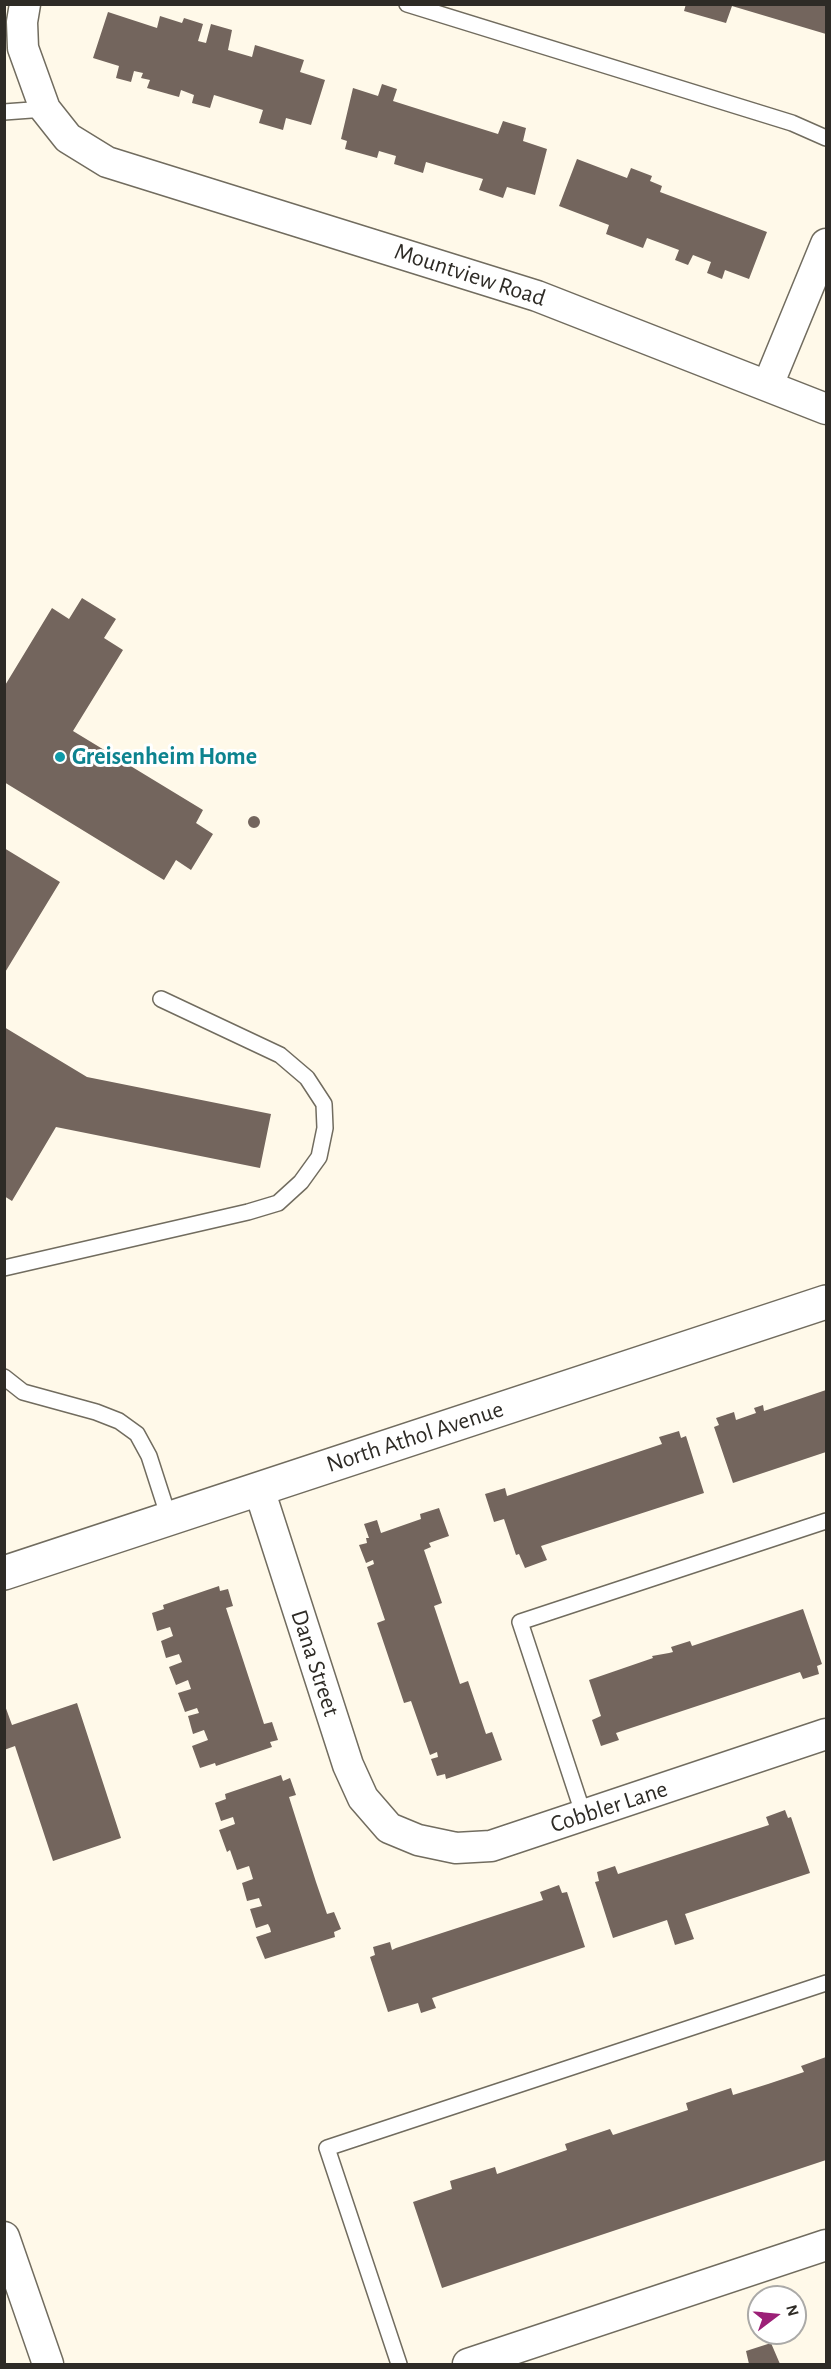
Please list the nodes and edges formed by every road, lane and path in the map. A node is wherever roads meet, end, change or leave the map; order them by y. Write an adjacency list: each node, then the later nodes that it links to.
1 (26, 4): 3 (street, Mountview Road)
2 (407, 4): 5 (lane)
3 (45, 109): 4 (lane); 7 (street, Mountview Road)
4 (4, 112)
5 (826, 138)
6 (826, 244): 7 (street)
7 (768, 385): 8 (street, Mountview Road)
8 (826, 409)
9 (161, 999): 10 (lane)
10 (4, 1268)
11 (826, 1302): 13 (street, North Athol Avenue)
12 (4, 1377): 14 (lane)
13 (259, 1489): 14 (street, North Athol Avenue); 19 (street, Dana Street)
14 (169, 1518): 16 (street, North Athol Avenue)
15 (826, 1521): 18 (lane)
16 (4, 1573)
17 (826, 1734): 18 (street, Cobbler Lane)
18 (584, 1816): 19 (street, Cobbler Lane)
19 (389, 1828)
20 (826, 1983): 24 (lane)
21 (4, 2237): 23 (street)
22 (826, 2245): 25 (street)
23 (48, 2364)
24 (399, 2364)
25 (468, 2364)

